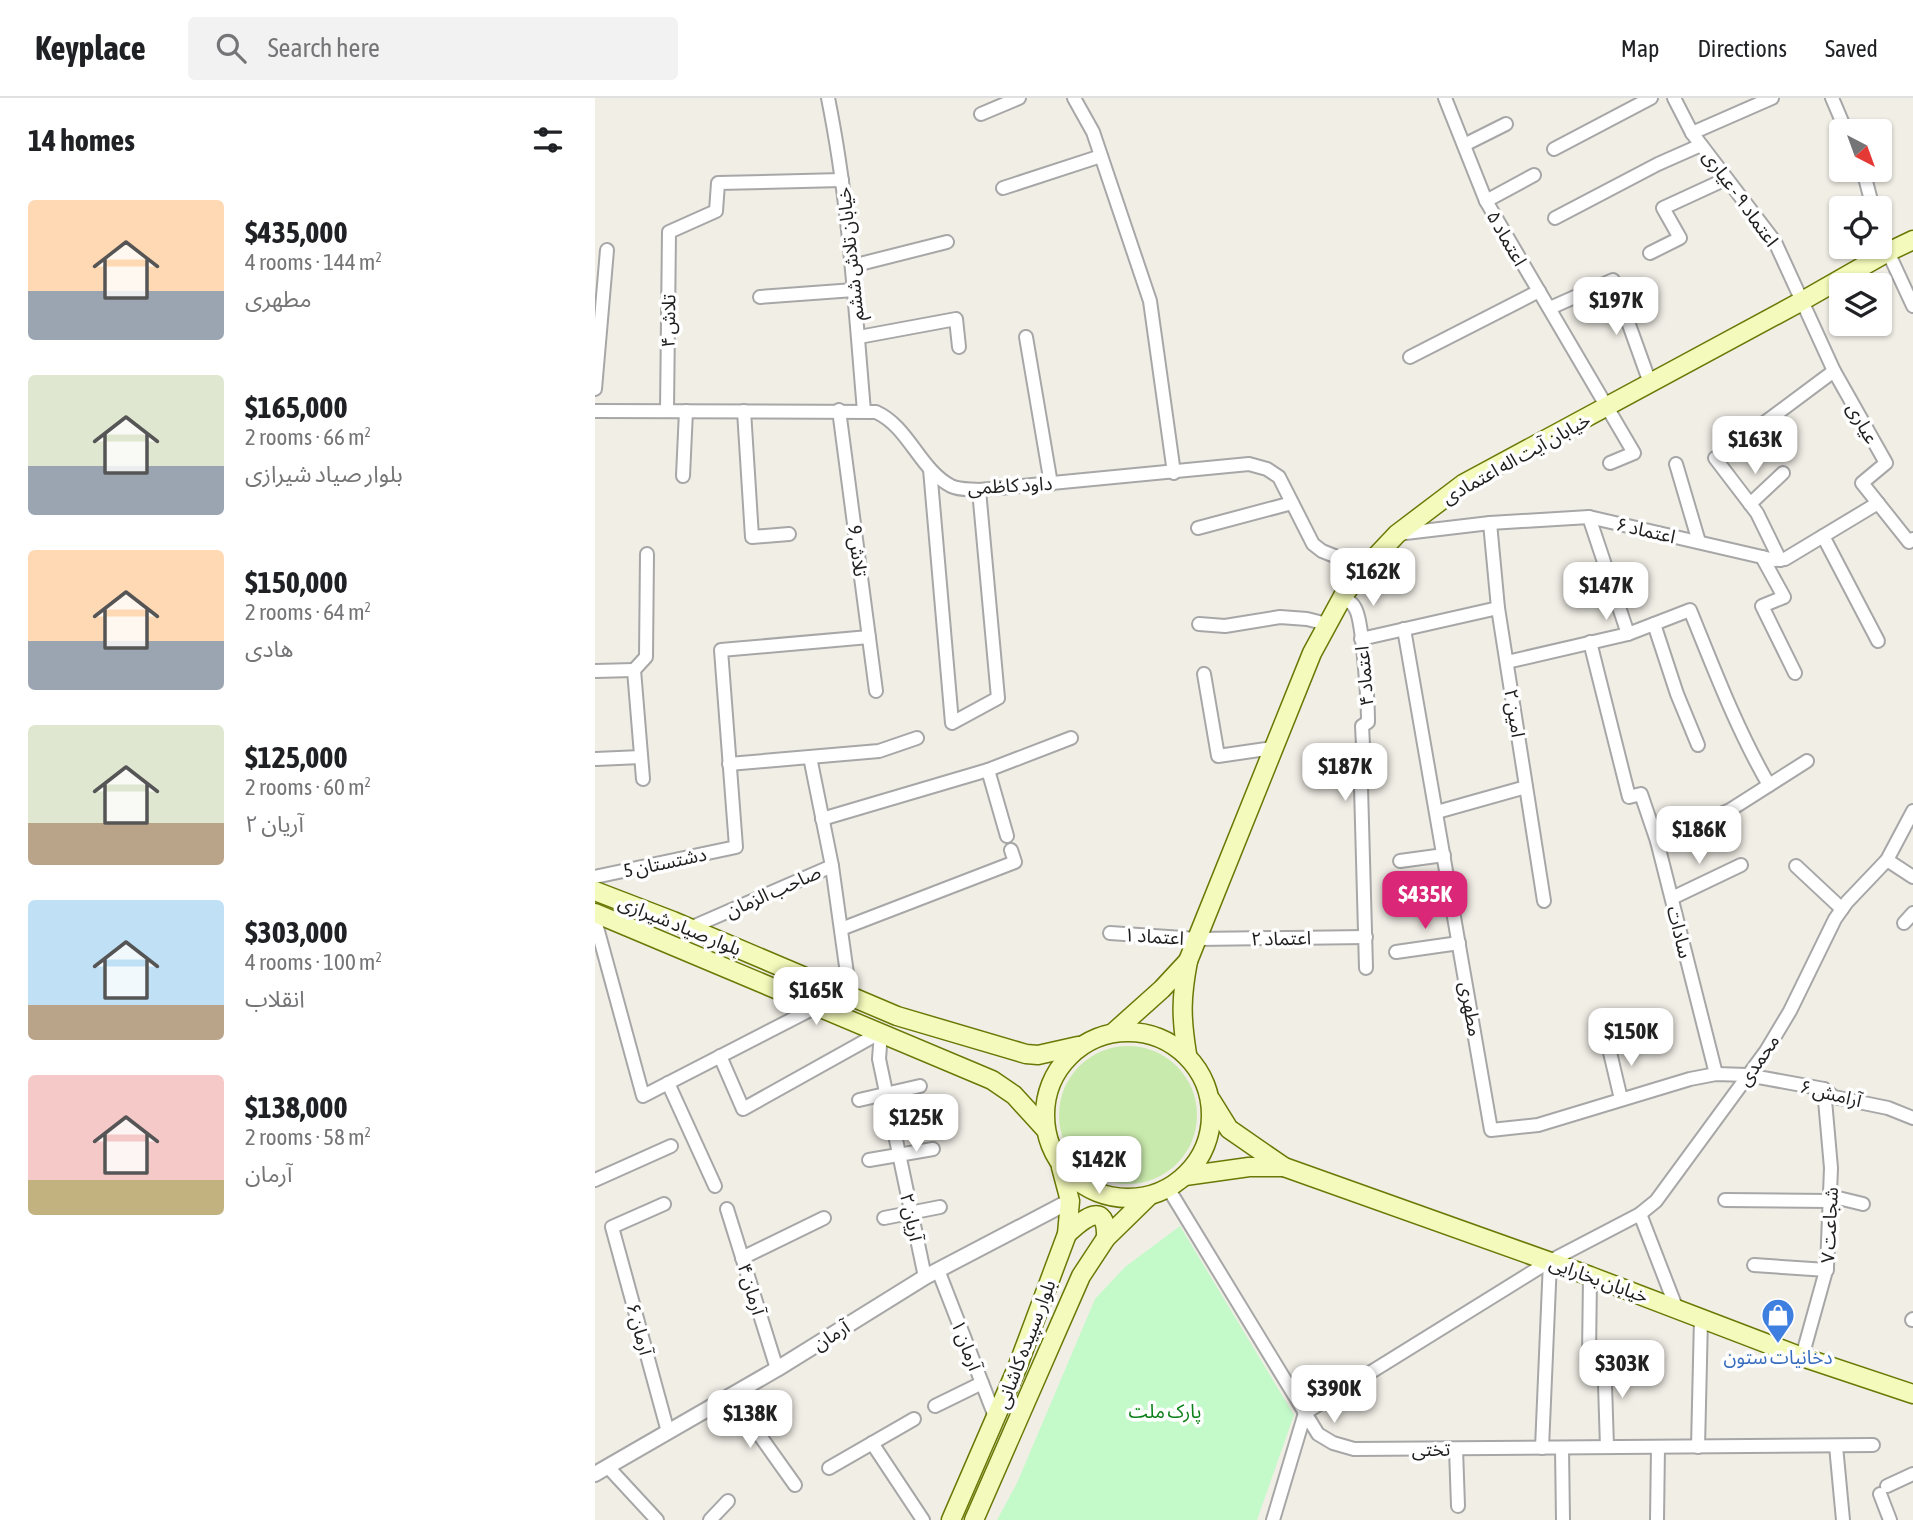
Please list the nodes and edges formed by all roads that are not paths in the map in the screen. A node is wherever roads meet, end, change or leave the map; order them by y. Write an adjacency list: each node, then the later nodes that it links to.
1 (828, 98): 20 (street, خیابان تلاش ششم)
2 (1019, 98): 10 (street)
3 (1074, 98): 17 (street)
4 (1445, 98): 14 (street, اعتماد ۵)
5 (1651, 98): 16 (street)
6 (1674, 98): 13 (street, اعتماد ۹ - عیاری)
7 (1772, 98): 9 (street)
8 (1832, 98): 11 (street)
9 (1744, 104): 13 (street)
10 (981, 114)
11 (1841, 119)
12 (1506, 124): 14 (street)
13 (1692, 133): 15 (street, اعتماد ۹ - عیاری)
14 (1464, 145): 22 (street, اعتماد ۵)
15 (1701, 145): 19 (street, اعتماد ۹ - عیاری); 23 (street)
16 (1554, 149)
17 (1101, 156): 21 (street); 57 (street)
18 (1534, 175): 22 (street)
19 (1726, 179): 28 (street); 35 (street, اعتماد ۹ - عیاری)
20 (842, 180): 31 (street, خیابان تلاش ششم); 47 (street, تلاش ۴)
21 (1003, 188)
22 (1486, 201): 33 (street, اعتماد ۵)
23 (1555, 218)
24 (1913, 240): 27 (main road, خیابان آیت اله اعتمادی)
25 (947, 242): 31 (street)
26 (607, 250): 44 (street)
27 (1892, 250)
28 (1650, 253)
29 (1876, 259): 35 (main road, خیابان آیت اله اعتمادی)
30 (1891, 259): 36 (street)
31 (852, 266): 32 (street, خیابان تلاش ششم)
32 (854, 290): 34 (street); 38 (street, خیابان تلاش ششم)
33 (1539, 290): 37 (street, اعتماد ۵); 41 (street)
34 (760, 297)
35 (1802, 301): 42 (street, اعتماد ۹ - عیاری); 43 (main road, خیابان آیت اله اعتمادی)
36 (1913, 306)
37 (1550, 309): 43 (street); 45 (street, اعتماد ۵)
38 (859, 337): 40 (street); 51 (street, خیابان تلاش ششم)
39 (1026, 337): 60 (street)
40 (959, 347)
41 (1410, 357)
42 (1834, 370): 52 (street); 63 (street, عیاری)
43 (1650, 383): 45 (main road, خیابان آیت اله اعتمادی)
44 (595, 388)
45 (1605, 408): 54 (street, اعتماد ۵); 69 (main road, خیابان آیت اله اعتمادی)
46 (595, 411): 47 (street, داود کاظمی)
47 (667, 411): 48 (street, داود کاظمی)
48 (686, 411): 49 (street, داود کاظمی); 59 (street)
49 (744, 411): 50 (street, داود کاظمی); 68 (street)
50 (839, 411): 51 (street, داود کاظمی); 84 (street, تلاش 9)
51 (864, 411): 56 (street, داود کاظمی)
52 (1752, 432)
53 (1715, 458): 64 (street)
54 (1610, 463)
55 (1676, 464): 72 (street)
56 (930, 469): 61 (street, داود کاظمی); 61 (street)
57 (1174, 473): 60 (street, داود کاظمی); 62 (street, داود کاظمی)
58 (1783, 473): 64 (street)
59 (683, 476)
60 (1051, 484): 61 (street, داود کاظمی)
61 (979, 490)
62 (1292, 503): 67 (street); 76 (street, داود کاظمی)
63 (1878, 503): 70 (street); 71 (street)
64 (1750, 504): 75 (street)
65 (1589, 517): 66 (street, اعتماد ۶); 72 (street, اعتماد ۶); 83 (street)
66 (1490, 523): 69 (street, اعتماد ۶); 78 (street, امین ۲)
67 (1198, 528)
68 (789, 534)
69 (1397, 534): 76 (main road, خیابان آیت اله اعتمادی)
70 (1823, 536): 75 (street); 86 (street)
71 (1913, 539)
72 (1699, 542): 74 (street, اعتماد ۶)
73 (646, 554): 89 (street)
74 (1762, 557): 75 (street, اعتماد ۶); 91 (street)
75 (1780, 559)
76 (1365, 568): 77 (main road, خیابان آیت اله اعتمادی)
77 (1343, 596): 80 (main road, خیابان آیت اله اعتمادی); 85 (street, اعتماد ۴)
78 (1498, 608): 82 (street); 88 (street, امین ۲)
79 (1199, 624): 80 (street)
80 (1327, 624): 97 (main road, خیابان آیت اله اعتمادی)
81 (1654, 624): 83 (street); 96 (street); 105 (street)
82 (1404, 629): 85 (street); 108 (street, مطهری)
83 (1628, 634): 87 (street)
84 (869, 637): 93 (street, تلاش 9); 102 (street)
85 (1361, 639): 130 (street, اعتماد ۴)
86 (1878, 641)
87 (1590, 642): 88 (street); 111 (street, سادات)
88 (1507, 662): 106 (street, امین ۲)
89 (634, 670): 90 (street); 98 (street)
90 (595, 671)
91 (1794, 673)
92 (1204, 674): 97 (street)
93 (876, 691)
94 (917, 738): 99 (street)
95 (1070, 738): 103 (street)
96 (1698, 745)
97 (1273, 748): 131 (main road, خیابان آیت اله اعتمادی)
98 (641, 757): 100 (street); 104 (street)
99 (810, 757): 102 (street); 109 (street, صاحب الزمان)
100 (596, 759)
101 (1807, 761): 105 (street)
102 (729, 764): 119 (street, دشتستان 5)
103 (988, 770): 109 (street); 110 (street)
104 (643, 779)
105 (1769, 785): 111 (street)
106 (1526, 786): 108 (street); 123 (street, امین ۲)
107 (1913, 811): 114 (street, محمدی)
108 (1437, 812): 113 (street, مطهری)
109 (822, 818): 117 (street, صاحب الزمان)
110 (1007, 836)
111 (1657, 841): 122 (street, سادات)
112 (1011, 850): 128 (street)
113 (1444, 855): 115 (street); 132 (street, مطهری)
114 (1887, 860): 120 (street); 124 (street, محمدی)
115 (1401, 861)
116 (1741, 865): 122 (street)
117 (832, 866): 127 (street, صاحب الزمان); 128 (street)
118 (1796, 866): 124 (street)
119 (595, 877)
120 (1913, 877)
121 (595, 891): 127 (main road, بلوار صیاد شیرازی)
122 (1672, 898): 144 (street, سادات)
123 (1544, 901)
124 (1842, 909): 145 (street, محمدی)
125 (595, 913): 137 (main road, بلوار صیاد شیرازی)
126 (595, 920): 146 (street)
127 (690, 928): 136 (main road, بلوار صیاد شیرازی)
128 (841, 929): 136 (street)
129 (1110, 933): 131 (street, اعتماد ۱)
130 (1366, 937): 131 (street, اعتماد ۲); 135 (street, اعتماد ۴)
131 (1197, 939): 134 (main road, خیابان آیت اله اعتمادی)
132 (1459, 943): 133 (street); 150 (street, مطهری)
133 (1396, 952)
134 (1188, 961): 139 (main road); 142 (main road)
135 (1366, 968)
136 (851, 995): 141 (main road, بلوار صیاد شیرازی)
137 (816, 1007): 138 (main road, بلوار صیاد شیرازی); 143 (street)
138 (881, 1032): 143 (street); 149 (street, آریان ۲); 154 (main road, بلوار صیاد شیرازی)
139 (1114, 1032): 141 (main road); 142 (main road)
140 (1608, 1044): 150 (street)
141 (1081, 1045): 154 (main road)
142 (1187, 1054): 152 (main road)
143 (720, 1056): 146 (street)
144 (1716, 1074): 145 (street, مطهری); 150 (street, مطهری)
145 (1747, 1075): 148 (street, آرامش ۶); 174 (street, محمدی)
146 (668, 1083): 163 (street)
147 (920, 1086): 149 (street)
148 (1824, 1089): 153 (street, آرامش ۶); 166 (street, شجاعت ۷)
149 (887, 1095): 151 (street); 157 (street, آریان ۲)
150 (1621, 1099)
151 (859, 1100)
152 (1211, 1100): 160 (main road, خیابان بخارایی); 161 (main road)
153 (1913, 1118)
154 (1045, 1129): 159 (main road)
155 (671, 1146): 162 (street)
156 (933, 1149): 157 (street)
157 (899, 1155): 158 (street); 173 (street, آریان ۲)
158 (869, 1160)
159 (1059, 1163): 165 (main road); 168 (main road, بلوار سپیده کاشانی)
160 (1284, 1167): 161 (main road, خیابان بخارایی); 180 (main road, خیابان بخارایی)
161 (1185, 1176): 164 (main road)
162 (595, 1180)
163 (715, 1186)
164 (1168, 1188): 165 (main road); 196 (street, تختی)
165 (1149, 1196): 178 (main road, بلوار سپیده کاشانی)
166 (1830, 1199): 167 (street); 170 (street); 183 (street, شجاعت ۷)
167 (1725, 1200)
168 (1070, 1201): 177 (main road, بلوار سپیده کاشانی); 182 (street, آرمان)
169 (664, 1204): 199 (street, آرمان ۶)
170 (1863, 1204)
171 (940, 1207): 173 (street)
172 (727, 1209): 179 (street, آرمان ۴)
173 (911, 1213): 176 (street); 185 (street, آریان ۲)
174 (1640, 1214): 180 (street, محمدی); 186 (street)
175 (824, 1218): 179 (street)
176 (884, 1218)
177 (1067, 1234): 178 (main road); 198 (main road, بلوار سپیده کاشانی)
178 (1105, 1238): 219 (main road, بلوار سپیده کاشانی)
179 (742, 1258): 191 (street, آرمان ۴)
180 (1550, 1261): 184 (main road, خیابان بخارایی); 196 (street, محمدی); 207 (street)
181 (1754, 1265): 183 (street)
182 (938, 1270): 185 (street, آرمان); 192 (street, آرمان ۱)
183 (1827, 1270): 190 (street, شجاعت ۷)
184 (1590, 1276): 186 (main road, خیابان بخارایی); 189 (street)
185 (925, 1278): 191 (street, آرمان)
186 (1676, 1307): 187 (main road, خیابان بخارایی)
187 (1701, 1318): 190 (main road, خیابان بخارایی); 205 (street)
188 (1604, 1353): 203 (street)
189 (1589, 1356)
190 (1802, 1357): 193 (main road, خیابان بخارایی)
191 (777, 1369): 194 (street, آرمان)
192 (982, 1383): 195 (street); 198 (street, آرمان ۱)
193 (1913, 1394)
194 (731, 1395): 199 (street, آرمان); 212 (street)
195 (935, 1406)
196 (1305, 1413): 206 (street, تختی); 220 (street)
197 (914, 1419): 200 (street)
198 (996, 1419): 218 (main road, بلوار سپیده کاشانی)
199 (668, 1432): 210 (street, آرمان)
200 (871, 1443): 209 (street); 217 (street)
201 (1873, 1445): 202 (street, تختی)
202 (1836, 1446): 205 (street, تختی); 223 (street)
203 (1608, 1447): 204 (street, تختی); 208 (street, تختی)
204 (1658, 1447): 205 (street, تختی); 222 (street)
205 (1699, 1447)
206 (1456, 1448): 207 (street, تختی); 214 (street)
207 (1542, 1448): 208 (street, تختی)
208 (1562, 1448): 221 (street)
209 (829, 1468)
210 (602, 1470): 215 (street)
211 (1913, 1474): 224 (street)
212 (796, 1485)
213 (728, 1501): 216 (street)
214 (1458, 1506)
215 (657, 1520)
216 (710, 1520)
217 (923, 1520)
218 (951, 1520)
219 (974, 1520)
220 (1273, 1520)
221 (1563, 1520)
222 (1657, 1520)
223 (1843, 1520)
224 (1890, 1520)

